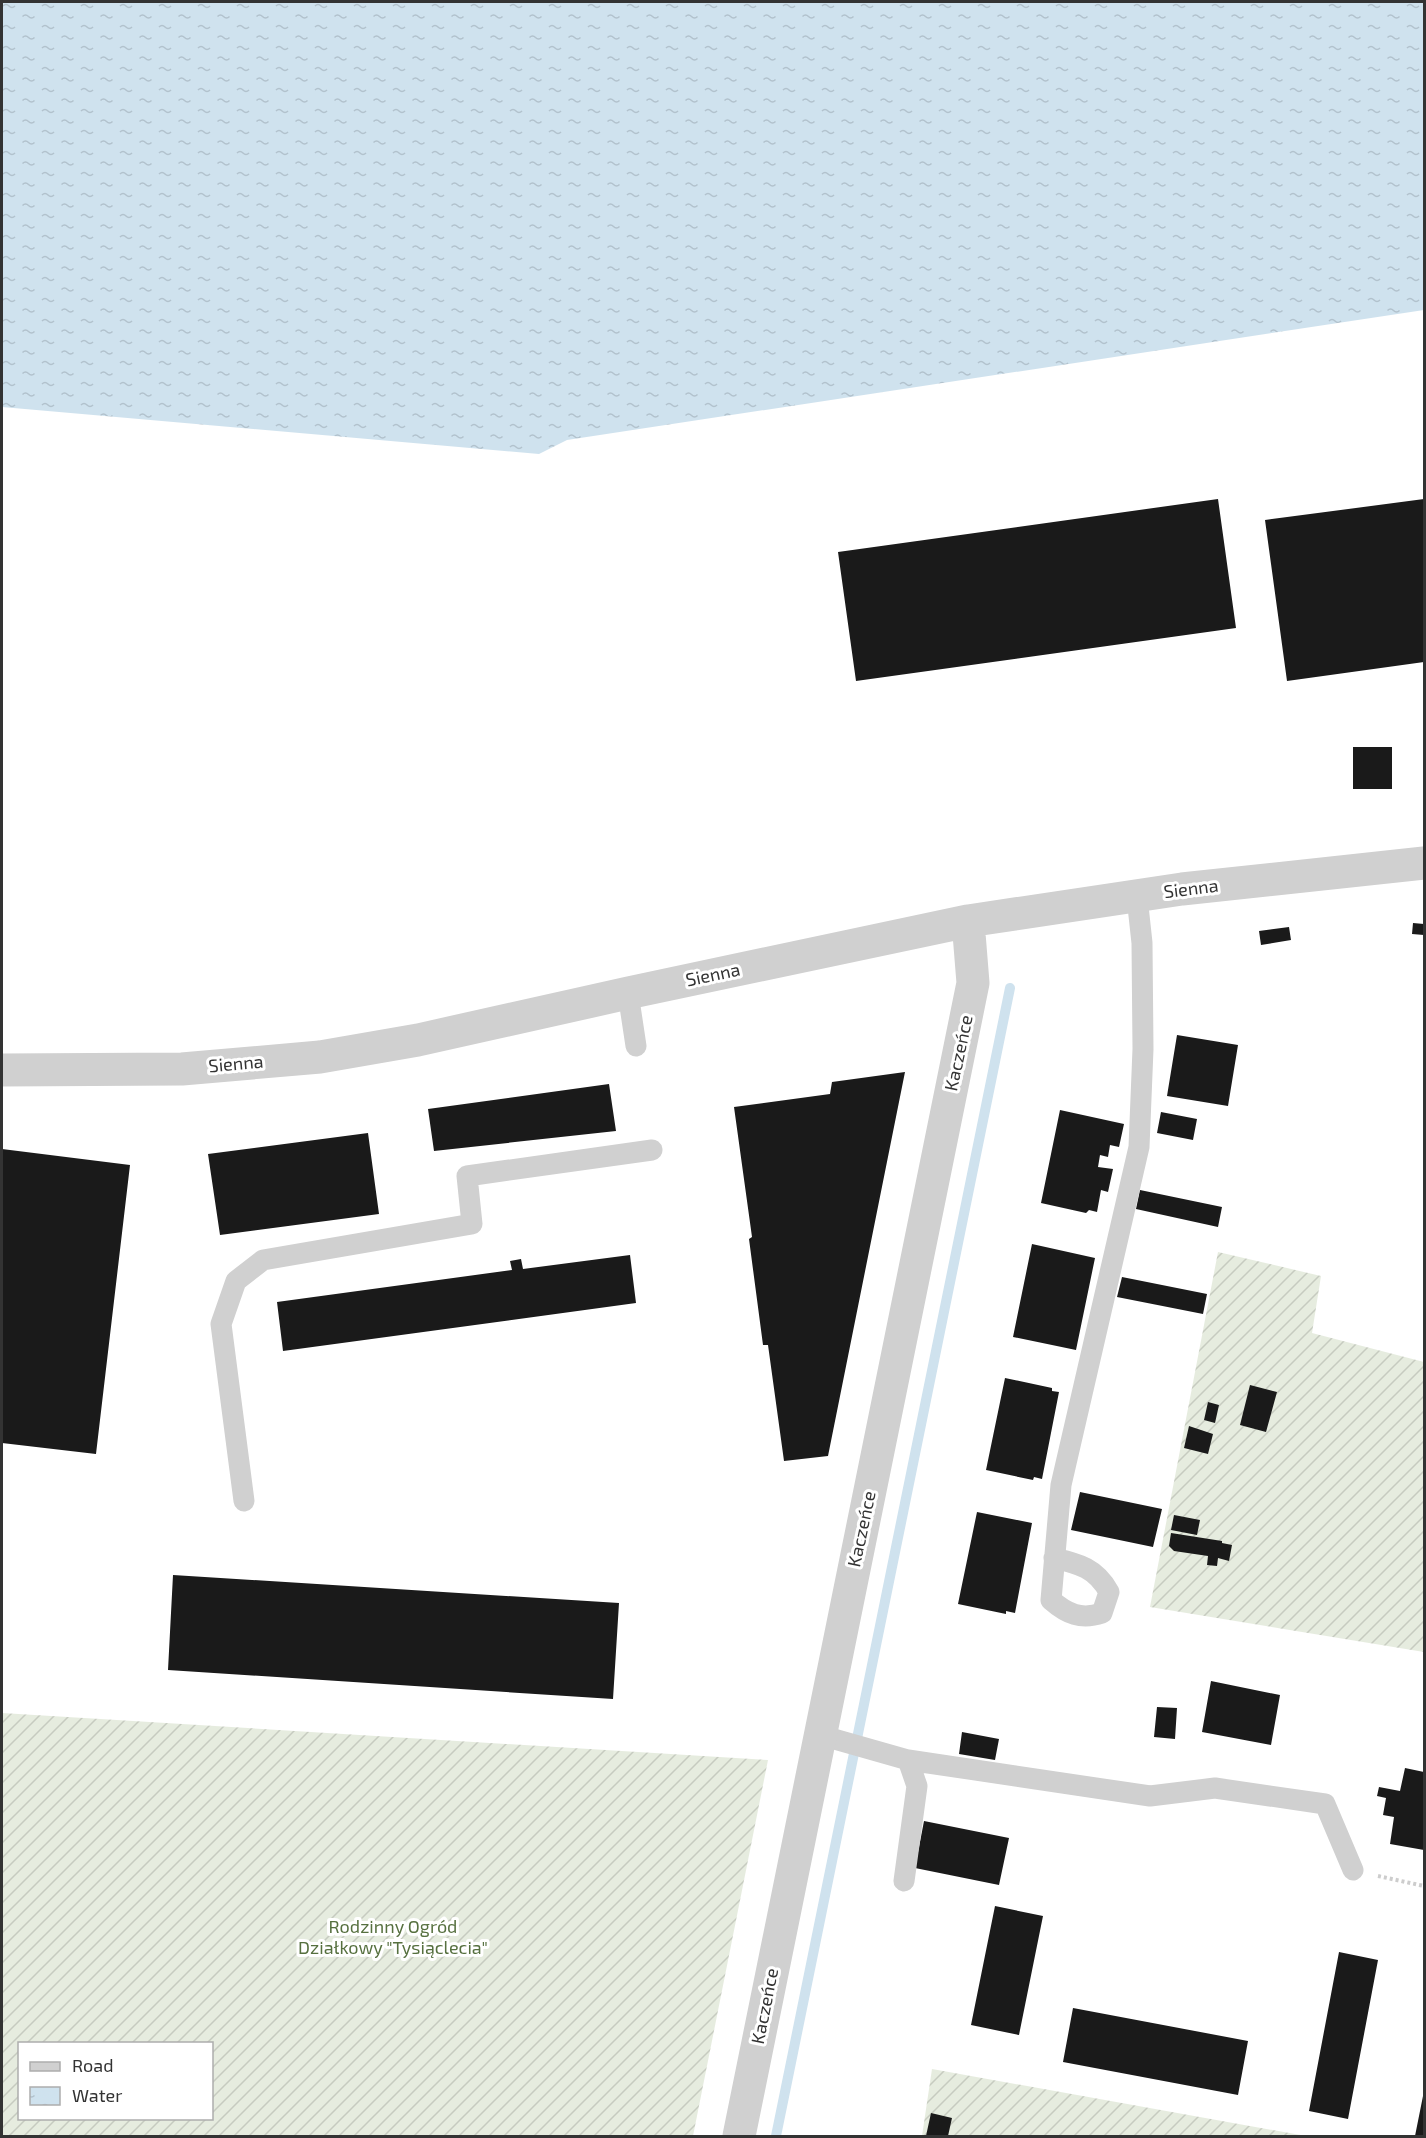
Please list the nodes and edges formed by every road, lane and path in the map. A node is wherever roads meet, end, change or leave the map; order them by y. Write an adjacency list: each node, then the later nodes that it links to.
1 (1425, 863): 2 (street, Sienna)
2 (1137, 897): 3 (street, Sienna); 9 (lane)
3 (968, 921): 4 (street, Sienna); 10 (street, Kaczeńce)
4 (628, 993): 5 (lane); 6 (street, Sienna)
5 (636, 1046)
6 (2, 1070)
7 (652, 1150): 8 (lane)
8 (244, 1501)
9 (1054, 1558)
10 (829, 1738): 11 (lane); 15 (street, Kaczeńce)
11 (908, 1760): 12 (lane); 13 (lane)
12 (1353, 1870): 14 (path)
13 (904, 1881)
14 (1425, 1886)
15 (739, 2136)

